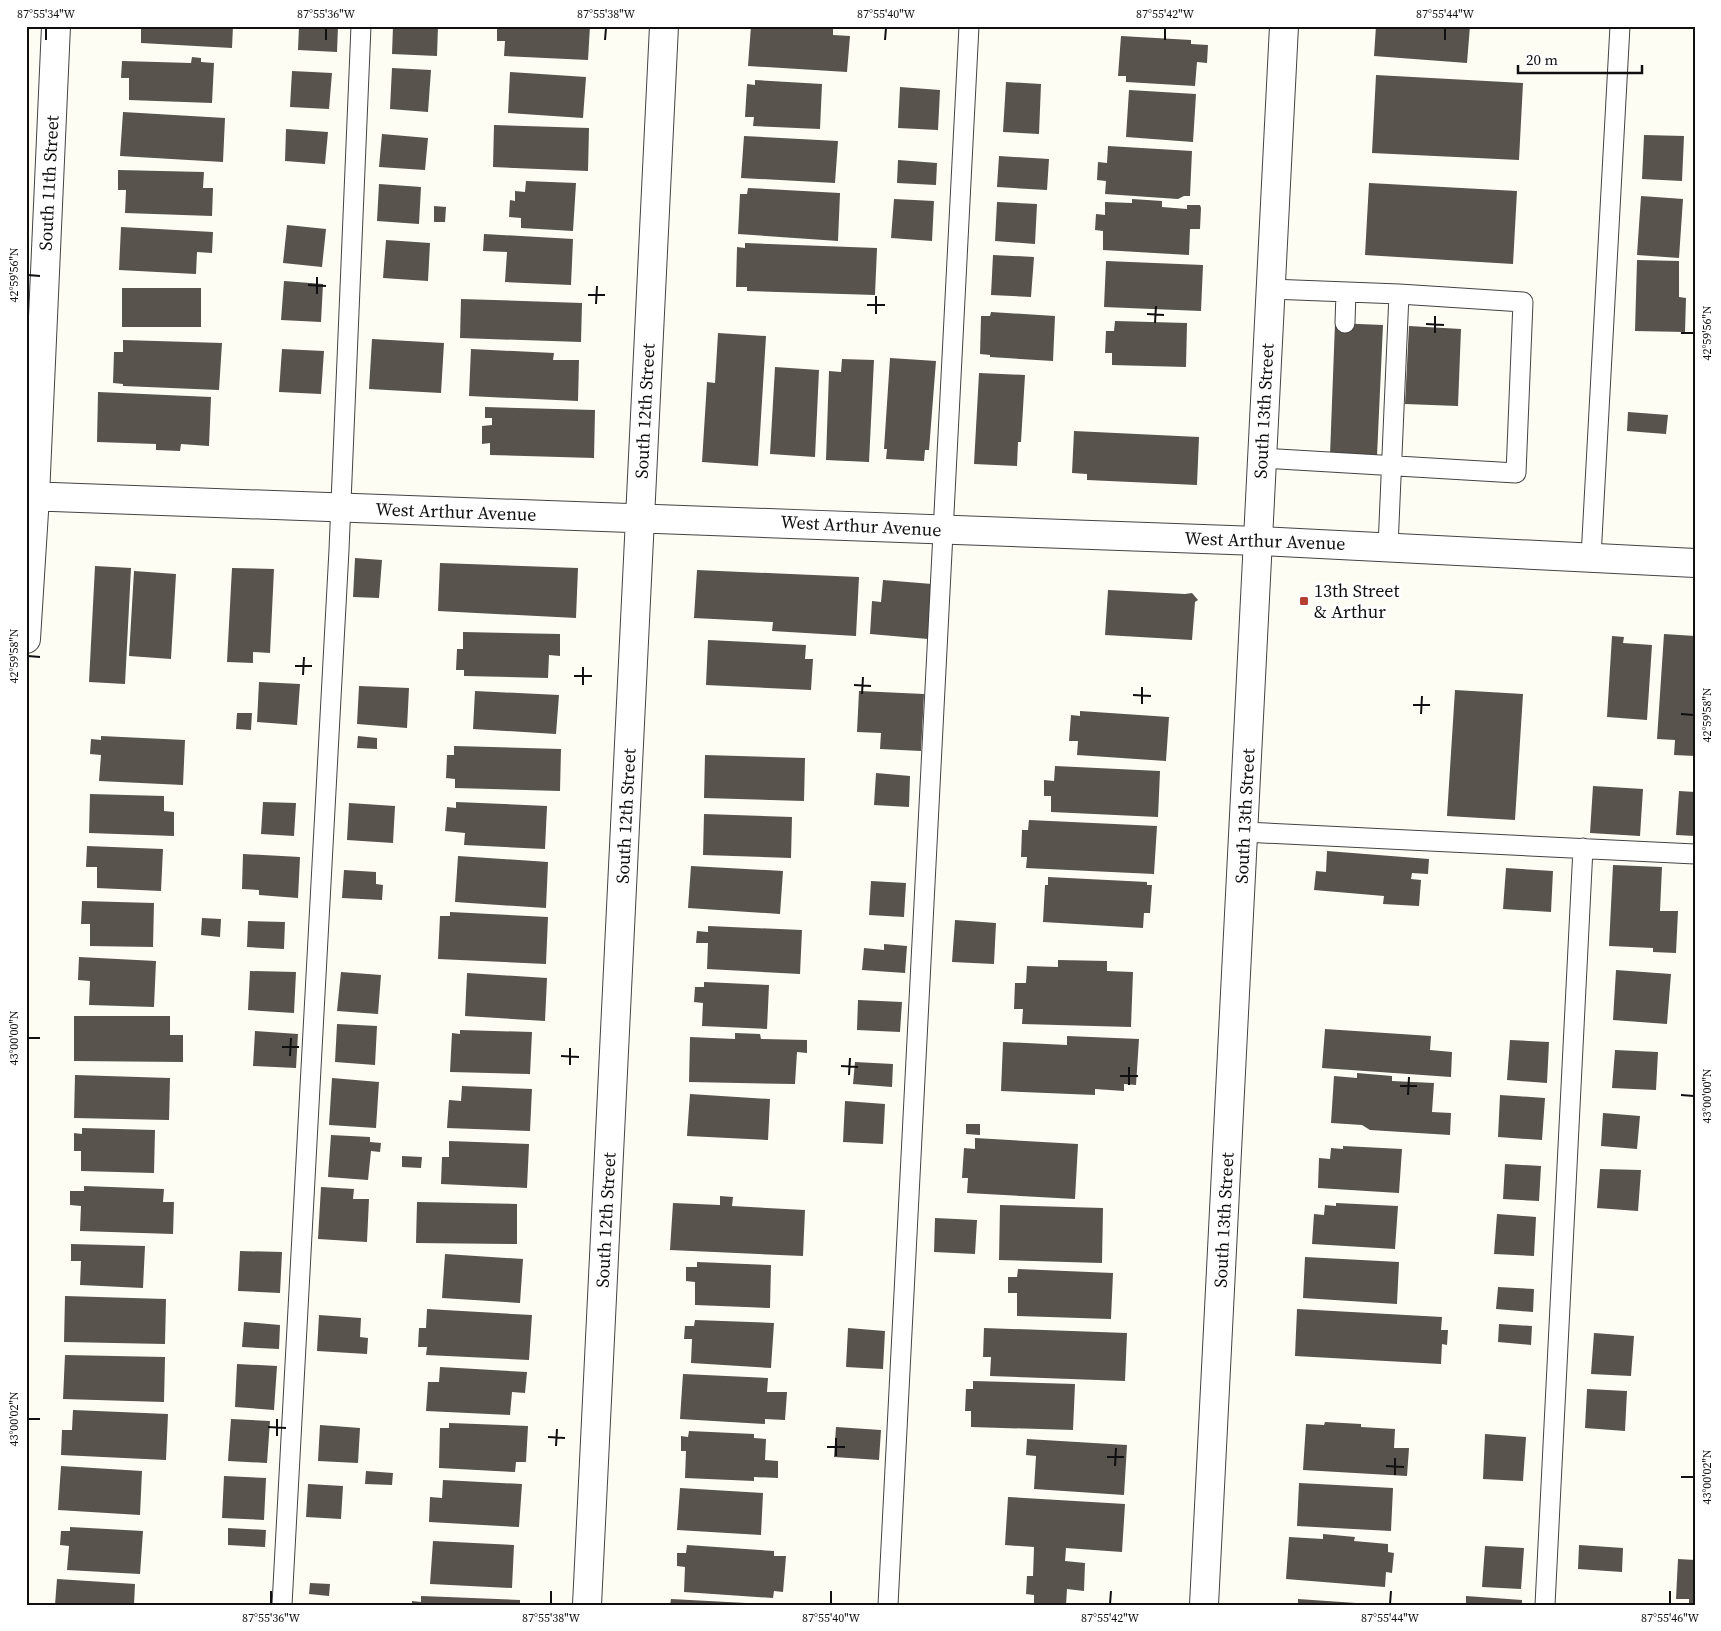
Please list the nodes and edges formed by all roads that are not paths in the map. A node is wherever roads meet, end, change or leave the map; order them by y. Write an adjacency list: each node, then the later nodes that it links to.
1 (56, 26): 13 (street, South 11th Street)
2 (361, 26): 14 (lane)
3 (664, 26): 15 (street, South 12th Street)
4 (969, 26): 16 (lane)
5 (1284, 26): 7 (street, South 13th Street)
6 (1620, 26): 19 (lane)
7 (1270, 288): 8 (lane); 11 (street, South 13th Street)
8 (1346, 292): 9 (lane); 10 (lane)
9 (1399, 294): 12 (lane); 12 (lane)
10 (1345, 323)
11 (1262, 458): 12 (lane); 17 (street, South 13th Street)
12 (1391, 465): 18 (lane)
13 (30, 496): 14 (street, West Arthur Avenue); 21 (street, South 11th Street)
14 (341, 508): 15 (street, West Arthur Avenue); 25 (lane)
15 (640, 518): 16 (street, West Arthur Avenue); 26 (street, South 12th Street)
16 (942, 530): 17 (street, West Arthur Avenue); 27 (lane)
17 (1258, 541): 18 (street, West Arthur Avenue); 22 (street, South 13th Street)
18 (1388, 546): 19 (street, West Arthur Avenue)
19 (1591, 557): 20 (street, West Arthur Avenue)
20 (1695, 563)
21 (26, 639)
22 (1244, 832): 23 (lane); 28 (street, South 13th Street)
23 (1583, 848): 24 (lane); 29 (lane)
24 (1695, 854)
25 (282, 1605)
26 (587, 1605)
27 (888, 1605)
28 (1204, 1605)
29 (1545, 1605)

